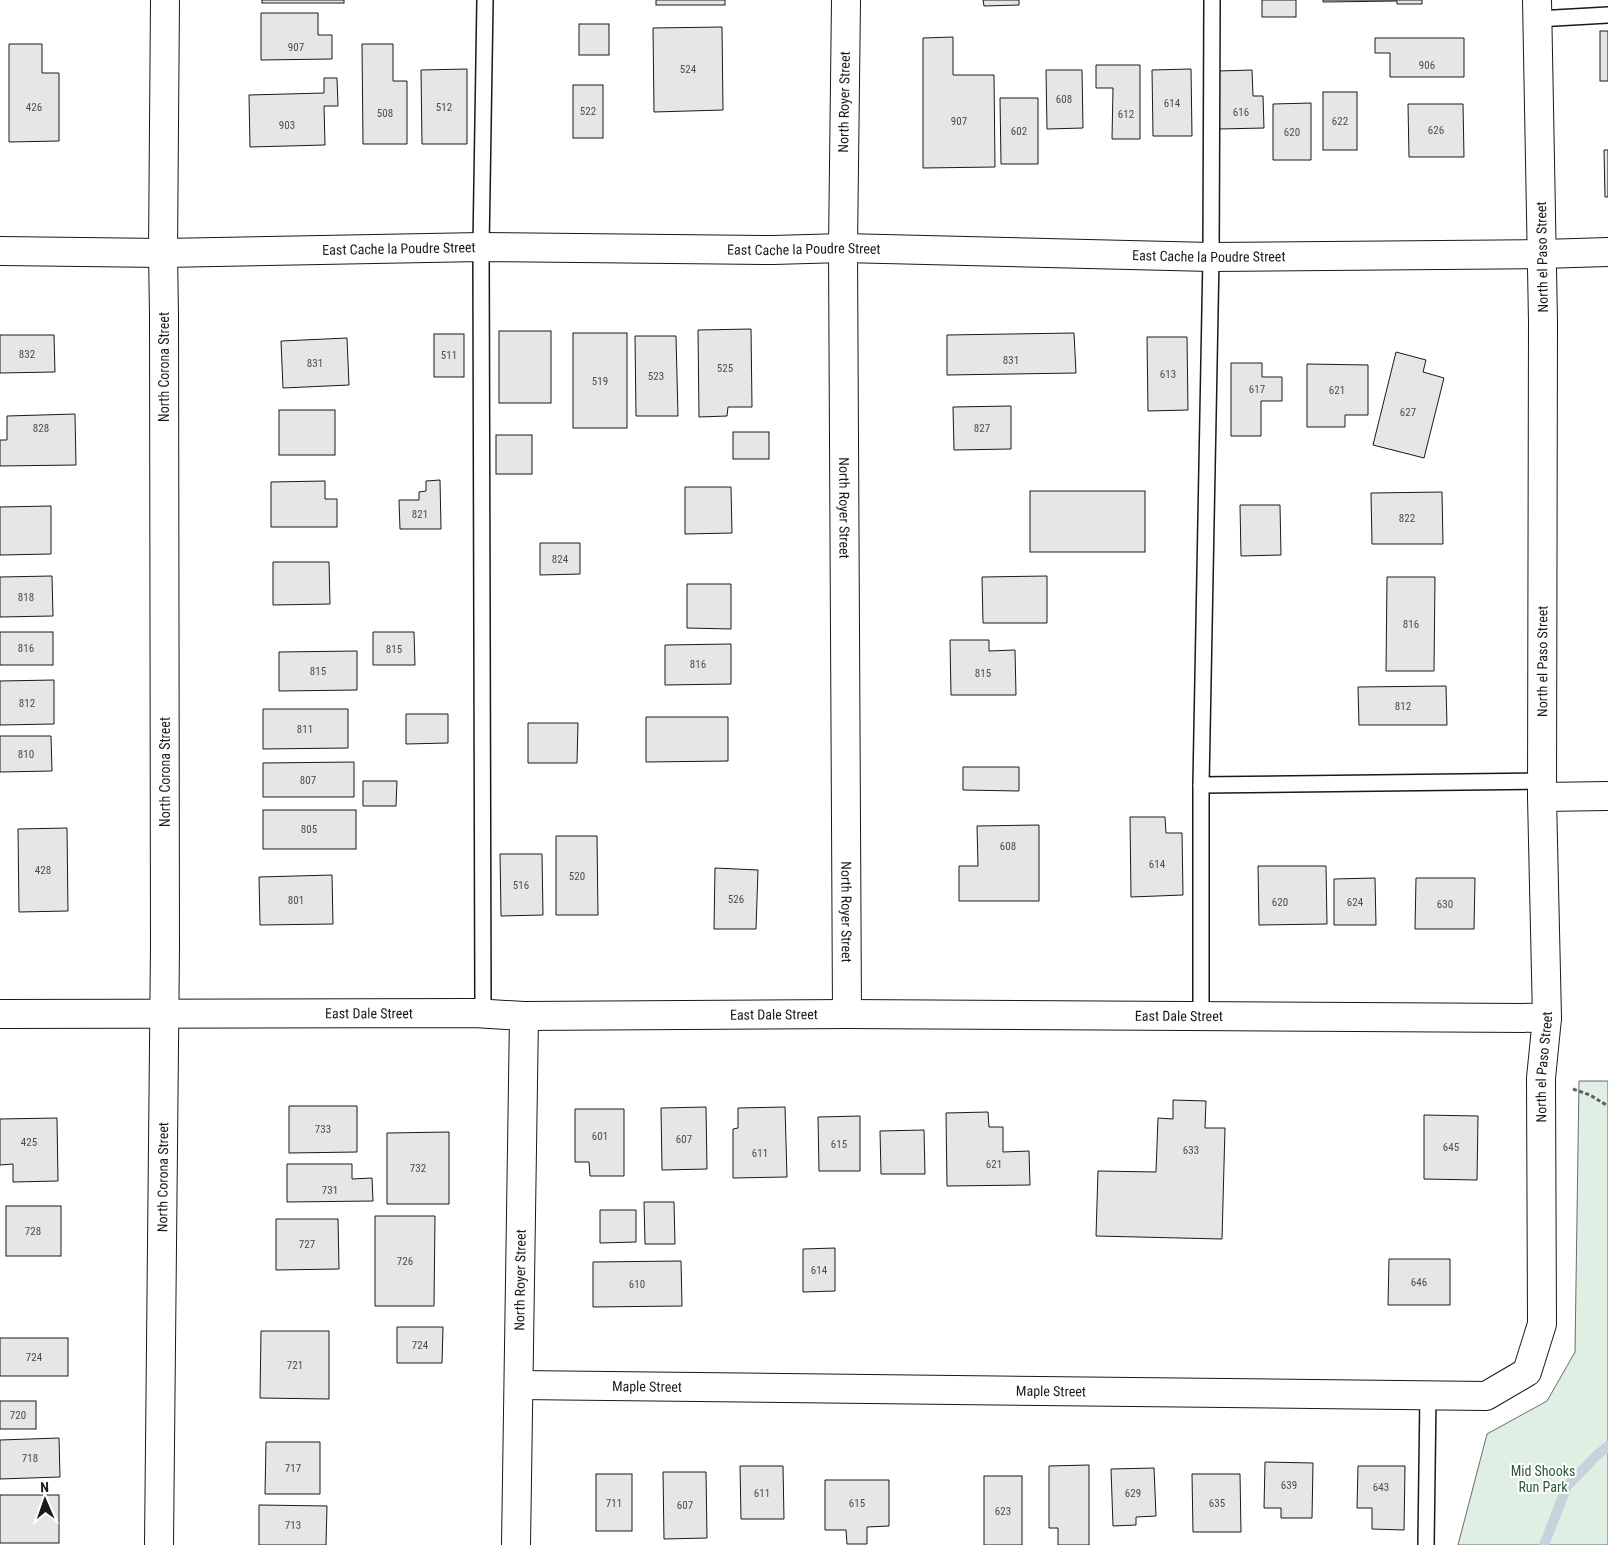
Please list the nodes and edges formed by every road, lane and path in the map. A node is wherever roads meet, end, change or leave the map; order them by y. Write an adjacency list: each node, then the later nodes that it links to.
1 (165, 0): 11 (street, North Corona Street)
2 (485, 0): 7 (lane)
3 (846, 0): 8 (street, North Royer Street)
4 (1212, 0): 13 (lane)
5 (1537, 10): 6 (lane); 12 (street, North el Paso Street)
6 (1608, 15)
7 (481, 246): 8 (street, East Cache la Poudre Street); 11 (street, East Cache la Poudre Street); 17 (lane)
8 (843, 248): 13 (street, East Cache la Poudre Street); 20 (street, North Royer Street)
9 (0, 251): 11 (street, East Cache la Poudre Street)
10 (1608, 252): 12 (street, East Cache la Poudre Street)
11 (163, 253): 19 (street, North Corona Street)
12 (1542, 254): 13 (street, East Cache la Poudre Street); 15 (street, North el Paso Street)
13 (1211, 257): 14 (lane)
14 (1201, 785): 15 (lane); 22 (lane)
15 (1542, 789): 16 (street); 23 (street, North el Paso Street)
16 (1608, 796)
17 (483, 1013): 19 (street, East Dale Street); 21 (street, East Dale Street)
18 (0, 1014): 19 (street, East Dale Street)
19 (165, 1014): 29 (street, North Corona Street)
20 (847, 1014): 21 (street, East Dale Street); 22 (street, East Dale Street)
21 (524, 1016): 27 (street, North Royer Street)
22 (1201, 1016): 23 (street, East Dale Street)
23 (1547, 1018): 24 (street, North el Paso Street)
24 (1542, 1078): 25 (path); 26 (street, North el Paso Street)
25 (1608, 1106)
26 (1542, 1324): 28 (street, Maple Street)
27 (519, 1385): 28 (street, Maple Street); 30 (street, North Royer Street)
28 (1428, 1395): 31 (lane)
29 (160, 1545)
30 (516, 1545)
31 (1426, 1545)

